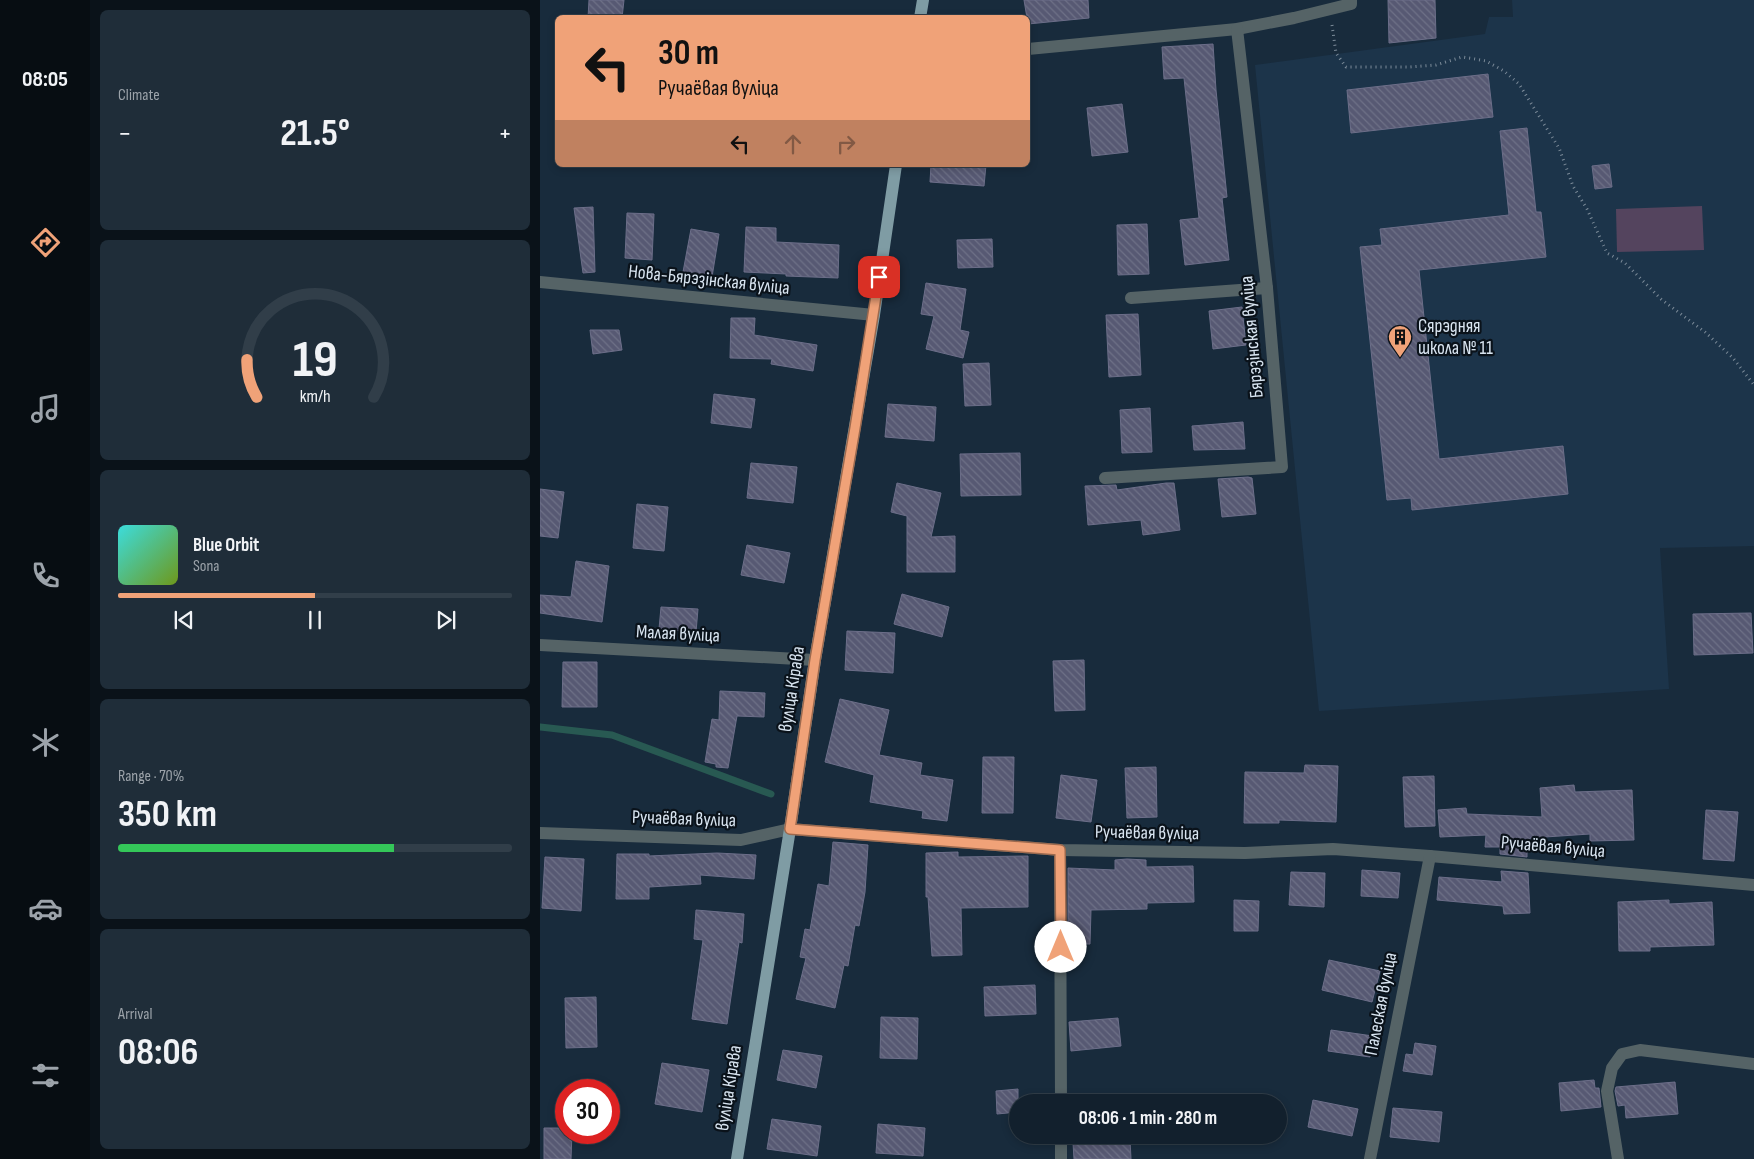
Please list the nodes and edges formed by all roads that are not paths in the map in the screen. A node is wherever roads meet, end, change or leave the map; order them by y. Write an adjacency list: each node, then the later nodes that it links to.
1 (923, 0): 3 (main road)
2 (1351, 0): 4 (street)
3 (920, 15)
4 (1237, 29): 5 (street); 8 (street, Бярэзінская вуліца)
5 (1030, 50)
6 (896, 167): 10 (main road, вуліца Кірава)
7 (540, 282): 10 (street, Нова-Бярэзінская вуліца)
8 (1267, 288): 9 (street); 11 (street, Бярэзінская вуліца)
9 (1131, 298)
10 (874, 315): 13 (main road, вуліца Кірава)
11 (1106, 478)
12 (540, 645): 13 (street, Малая вуліца)
13 (815, 660): 14 (main road, вуліца Кірава)
14 (790, 829): 15 (street, Ручаёвая вуліца); 16 (street, Ручаёвая вуліца); 22 (main road, вуліца Кірава)
15 (540, 833)
16 (1060, 850): 17 (street, Ручаёвая вуліца); 20 (street)
17 (1430, 856): 18 (street, Ручаёвая вуліца); 24 (street, Палеская вуліца)
18 (1754, 885)
19 (1754, 1064): 25 (street)
20 (1061, 1094)
21 (1061, 1144): 23 (street)
22 (736, 1159)
23 (1061, 1159)
24 (1370, 1159)
25 (1618, 1159)

